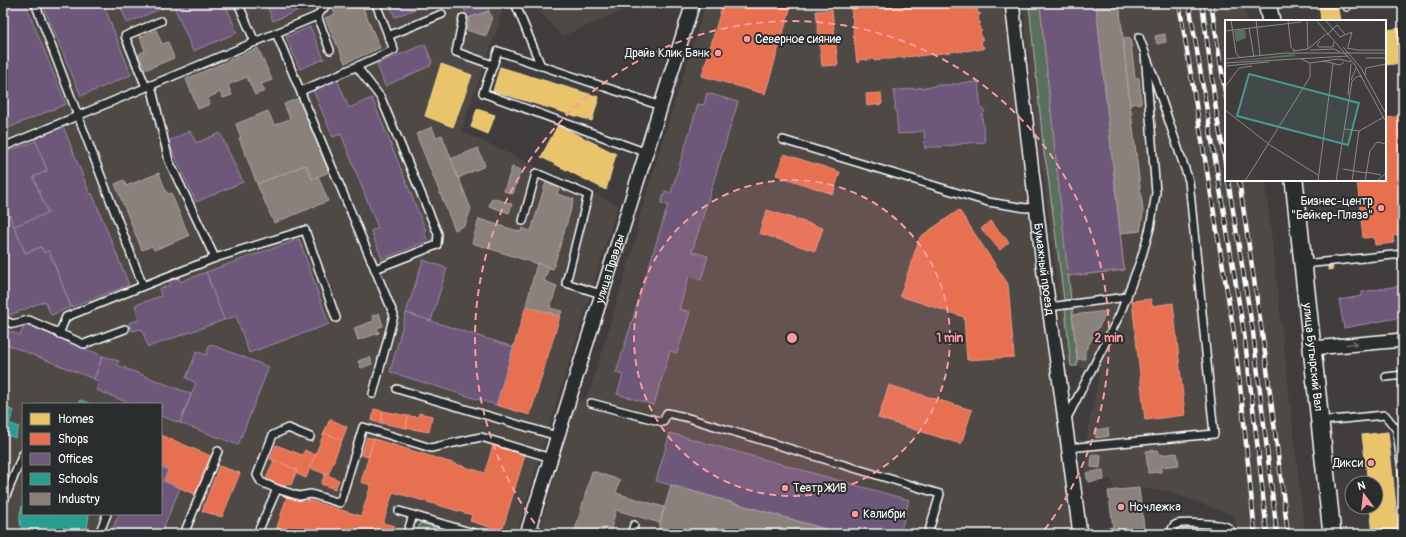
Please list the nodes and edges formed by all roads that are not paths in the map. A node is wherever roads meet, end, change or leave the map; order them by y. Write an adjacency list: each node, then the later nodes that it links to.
1 (36, 3): 28 (lane)
2 (238, 3): 19 (lane)
3 (328, 3): 11 (lane)
4 (515, 3): 23 (lane)
5 (693, 3): 27 (street, улица Правды)
6 (1012, 3): 33 (street, Бумажный проезд)
7 (1267, 3): 13 (street)
8 (1274, 3): 14 (street)
9 (376, 4): 17 (lane)
10 (442, 14): 17 (lane)
11 (317, 16): 16 (lane); 20 (lane)
12 (463, 18): 22 (lane)
13 (1271, 20)
14 (1276, 20)
15 (161, 21): 25 (lane)
16 (276, 33): 19 (lane); 26 (lane)
17 (388, 36): 24 (lane)
18 (1140, 37): 21 (lane)
19 (255, 42): 25 (lane)
20 (330, 50)
21 (1145, 53): 41 (lane); 58 (lane)
22 (493, 65): 23 (lane); 31 (lane)
23 (541, 66): 27 (lane)
24 (356, 67): 26 (lane); 38 (lane)
25 (148, 86): 28 (lane); 36 (lane)
26 (300, 91): 38 (lane)
27 (661, 106): 31 (street, улица Правды)
28 (78, 116): 30 (lane); 39 (lane)
29 (783, 140): 33 (lane)
30 (3, 147)
31 (647, 153): 40 (street, улица Правды)
32 (1294, 181): 37 (street, улица Бутырский Вал)
33 (1035, 207): 42 (street, Бумажный проезд)
34 (523, 220): 40 (lane)
35 (1403, 254): 37 (lane)
36 (215, 258): 39 (lane); 43 (lane)
37 (1304, 264): 48 (street, улица Бутырский Вал)
38 (375, 269): 52 (lane)
39 (143, 286): 46 (lane)
40 (601, 294): 56 (street, улица Правды)
41 (1127, 297): 42 (lane); 55 (lane)
42 (1049, 307): 55 (street, Бумажный проезд)
43 (336, 318)
44 (3, 320): 46 (lane)
45 (125, 329): 46 (lane)
46 (59, 334)
47 (1403, 340): 48 (street, one-way to 47)
48 (1313, 348): 54 (street, улица Бутырский Вал)
49 (1403, 375): 50 (lane)
50 (1386, 377)
51 (397, 389): 56 (lane)
52 (373, 394)
53 (591, 403): 76 (lane)
54 (1321, 421): 62 (lane); 80 (street, улица Бутырский Вал)
55 (1065, 422): 58 (street, Бумажный проезд)
56 (557, 436): 61 (street, улица Правды)
57 (310, 437): 63 (lane)
58 (1068, 448): 77 (street, Бумажный проезд)
59 (218, 451): 70 (lane)
60 (22, 456): 64 (lane)
61 (551, 458): 63 (lane); 74 (street, улица Правды)
62 (1403, 480)
63 (278, 489): 71 (lane)
64 (3, 503)
65 (399, 511): 67 (lane)
66 (107, 515): 69 (lane)
67 (413, 515): 72 (lane); 73 (lane)
68 (634, 525): 75 (lane)
69 (99, 534)
70 (184, 534)
71 (258, 534)
72 (407, 534)
73 (477, 534)
74 (527, 534)
75 (631, 534)
76 (928, 534)
77 (1080, 534)
78 (1171, 534): 79 (lane)
79 (1232, 534)
80 (1332, 534)

